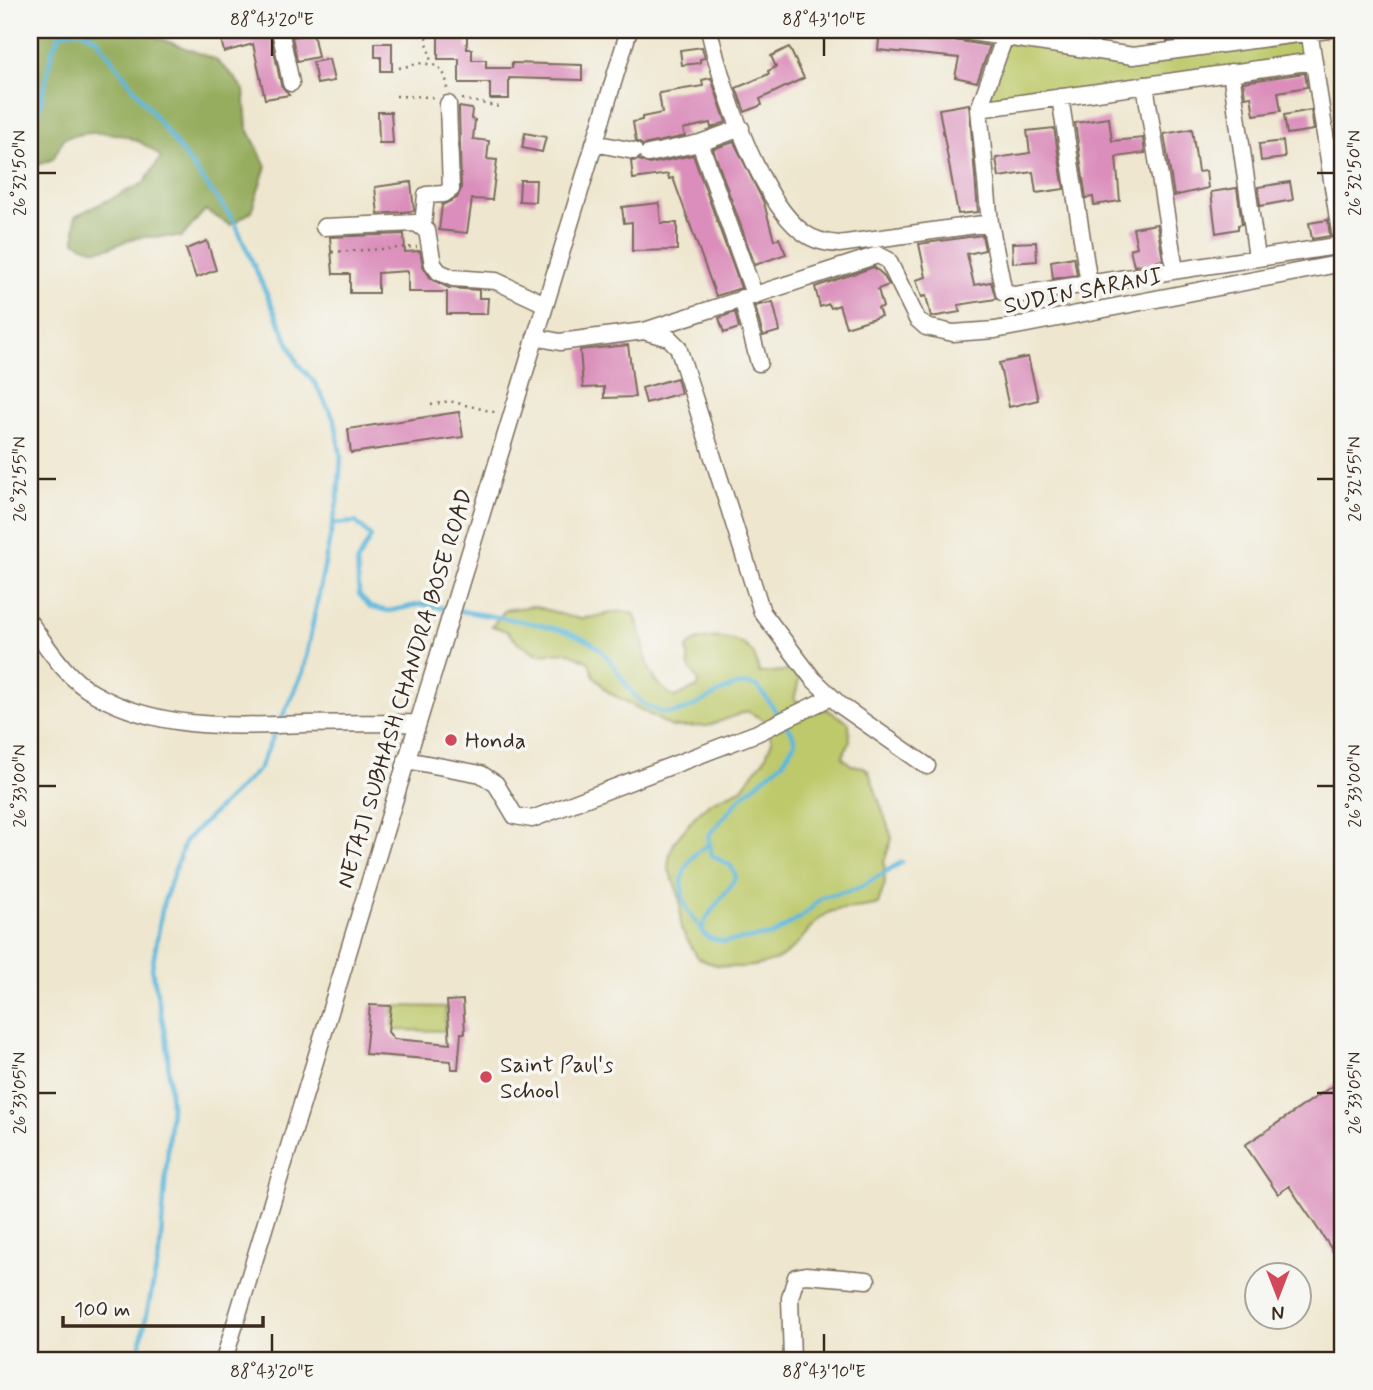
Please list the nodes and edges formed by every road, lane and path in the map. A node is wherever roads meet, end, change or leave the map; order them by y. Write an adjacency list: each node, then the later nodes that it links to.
1 (280, 30): 13 (street)
2 (425, 30): 10 (path)
3 (629, 30): 19 (street, NETAJI SUBHASH CHANDRA BOSE ROAD)
4 (709, 30): 18 (street)
5 (956, 30): 8 (street)
6 (1328, 30): 7 (street)
7 (1310, 31): 8 (street); 9 (street)
8 (1005, 36): 17 (street)
9 (1314, 61): 12 (street); 24 (street)
10 (431, 63): 11 (path); 16 (path)
11 (399, 68)
12 (1231, 72): 14 (street); 27 (street)
13 (291, 83)
14 (1144, 85): 15 (street); 29 (street)
15 (1060, 97): 17 (street); 30 (street)
16 (448, 104): 22 (street)
17 (979, 109): 21 (street)
18 (741, 128): 20 (street); 21 (street)
19 (594, 144): 20 (street); 32 (street, NETAJI SUBHASH CHANDRA BOSE ROAD)
20 (700, 144): 31 (street)
21 (990, 223): 30 (street)
22 (423, 225): 23 (street); 25 (street)
23 (324, 227)
24 (1341, 245): 27 (street); 28 (street)
25 (430, 246): 26 (path); 32 (street)
26 (332, 252)
27 (1257, 258): 29 (street)
28 (1343, 263): 31 (street, SUDIN SARANI)
29 (1175, 270): 30 (street)
30 (1089, 284)
31 (748, 296): 33 (street); 37 (street)
32 (545, 304): 35 (street, NETAJI SUBHASH CHANDRA BOSE ROAD)
33 (670, 323): 34 (street); 36 (street)
34 (644, 331): 35 (street); 36 (street)
35 (535, 337): 39 (street, NETAJI SUBHASH CHANDRA BOSE ROAD)
36 (678, 347): 41 (street)
37 (759, 363)
38 (431, 405): 39 (path)
39 (511, 416): 42 (street, NETAJI SUBHASH CHANDRA BOSE ROAD)
40 (30, 623): 42 (street)
41 (831, 697): 43 (street); 44 (street)
42 (418, 723): 43 (street, NETAJI SUBHASH CHANDRA BOSE ROAD)
43 (405, 760): 46 (street, NETAJI SUBHASH CHANDRA BOSE ROAD)
44 (927, 765)
45 (867, 1280): 47 (street)
46 (224, 1360)
47 (792, 1360)

